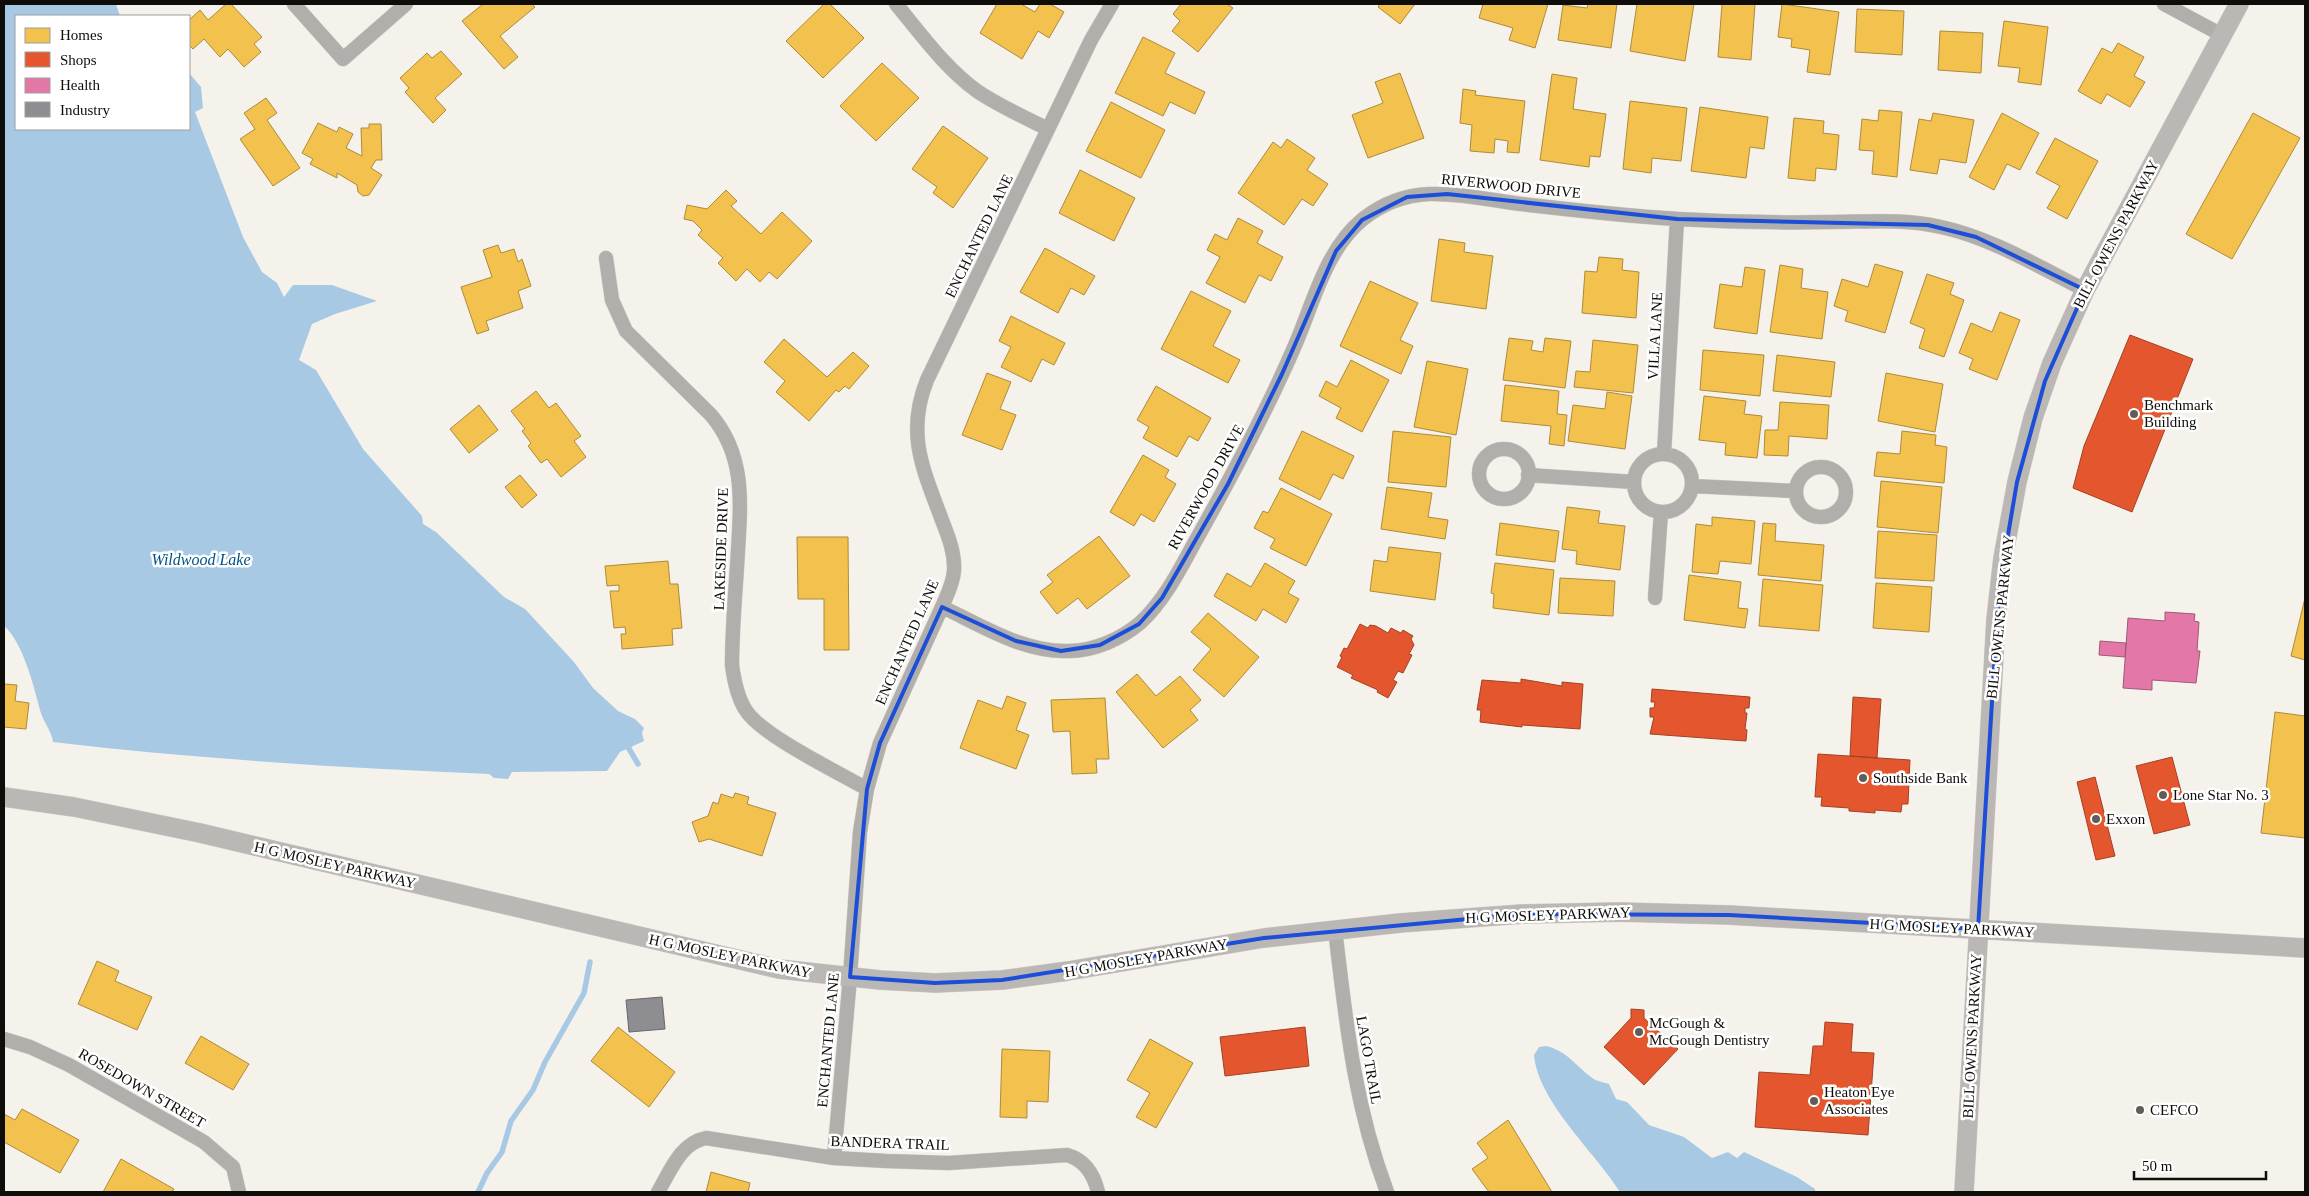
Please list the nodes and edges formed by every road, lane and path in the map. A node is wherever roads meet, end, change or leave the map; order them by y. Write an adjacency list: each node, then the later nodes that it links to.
1 (294, 4): 2 (street)
2 (406, 4)
3 (896, 4): 8 (street)
4 (1112, 4): 8 (street, ENCHANTED LANE)
5 (2164, 4): 7 (street)
6 (2239, 4): 7 (main road, BILL OWENS PARKWAY)
7 (2222, 35): 11 (main road, BILL OWENS PARKWAY)
8 (1048, 129): 19 (street, ENCHANTED LANE)
9 (1677, 219): 11 (street, RIVERWOOD DRIVE); 12 (street, VILLA LANE); 19 (street, RIVERWOOD DRIVE)
10 (606, 258): 20 (street, LAKESIDE DRIVE)
11 (2085, 290): 23 (main road, BILL OWENS PARKWAY)
12 (1664, 454): 14 (street); 15 (street)
13 (1528, 475): 14 (street)
14 (1634, 482): 17 (street)
15 (1692, 486): 16 (street); 17 (street)
16 (1796, 491)
17 (1661, 512): 18 (street)
18 (1655, 598)
19 (942, 607): 20 (street, ENCHANTED LANE)
20 (867, 789): 25 (street, ENCHANTED LANE)
21 (4, 797): 25 (main road, H G MOSLEY PARKWAY)
22 (1335, 929): 23 (main road, H G MOSLEY PARKWAY); 25 (main road, H G MOSLEY PARKWAY); 31 (street, LAGO TRAIL)
23 (1978, 929): 24 (main road, H G MOSLEY PARKWAY); 32 (main road, BILL OWENS PARKWAY)
24 (2305, 948)
25 (850, 977): 27 (street, ENCHANTED LANE)
26 (4, 1039): 28 (street, ROSEDOWN STREET)
27 (834, 1158): 29 (street, BANDERA TRAIL); 30 (street, BANDERA TRAIL)
28 (239, 1192)
29 (658, 1192)
30 (1098, 1192)
31 (1387, 1192)
32 (1964, 1192)

